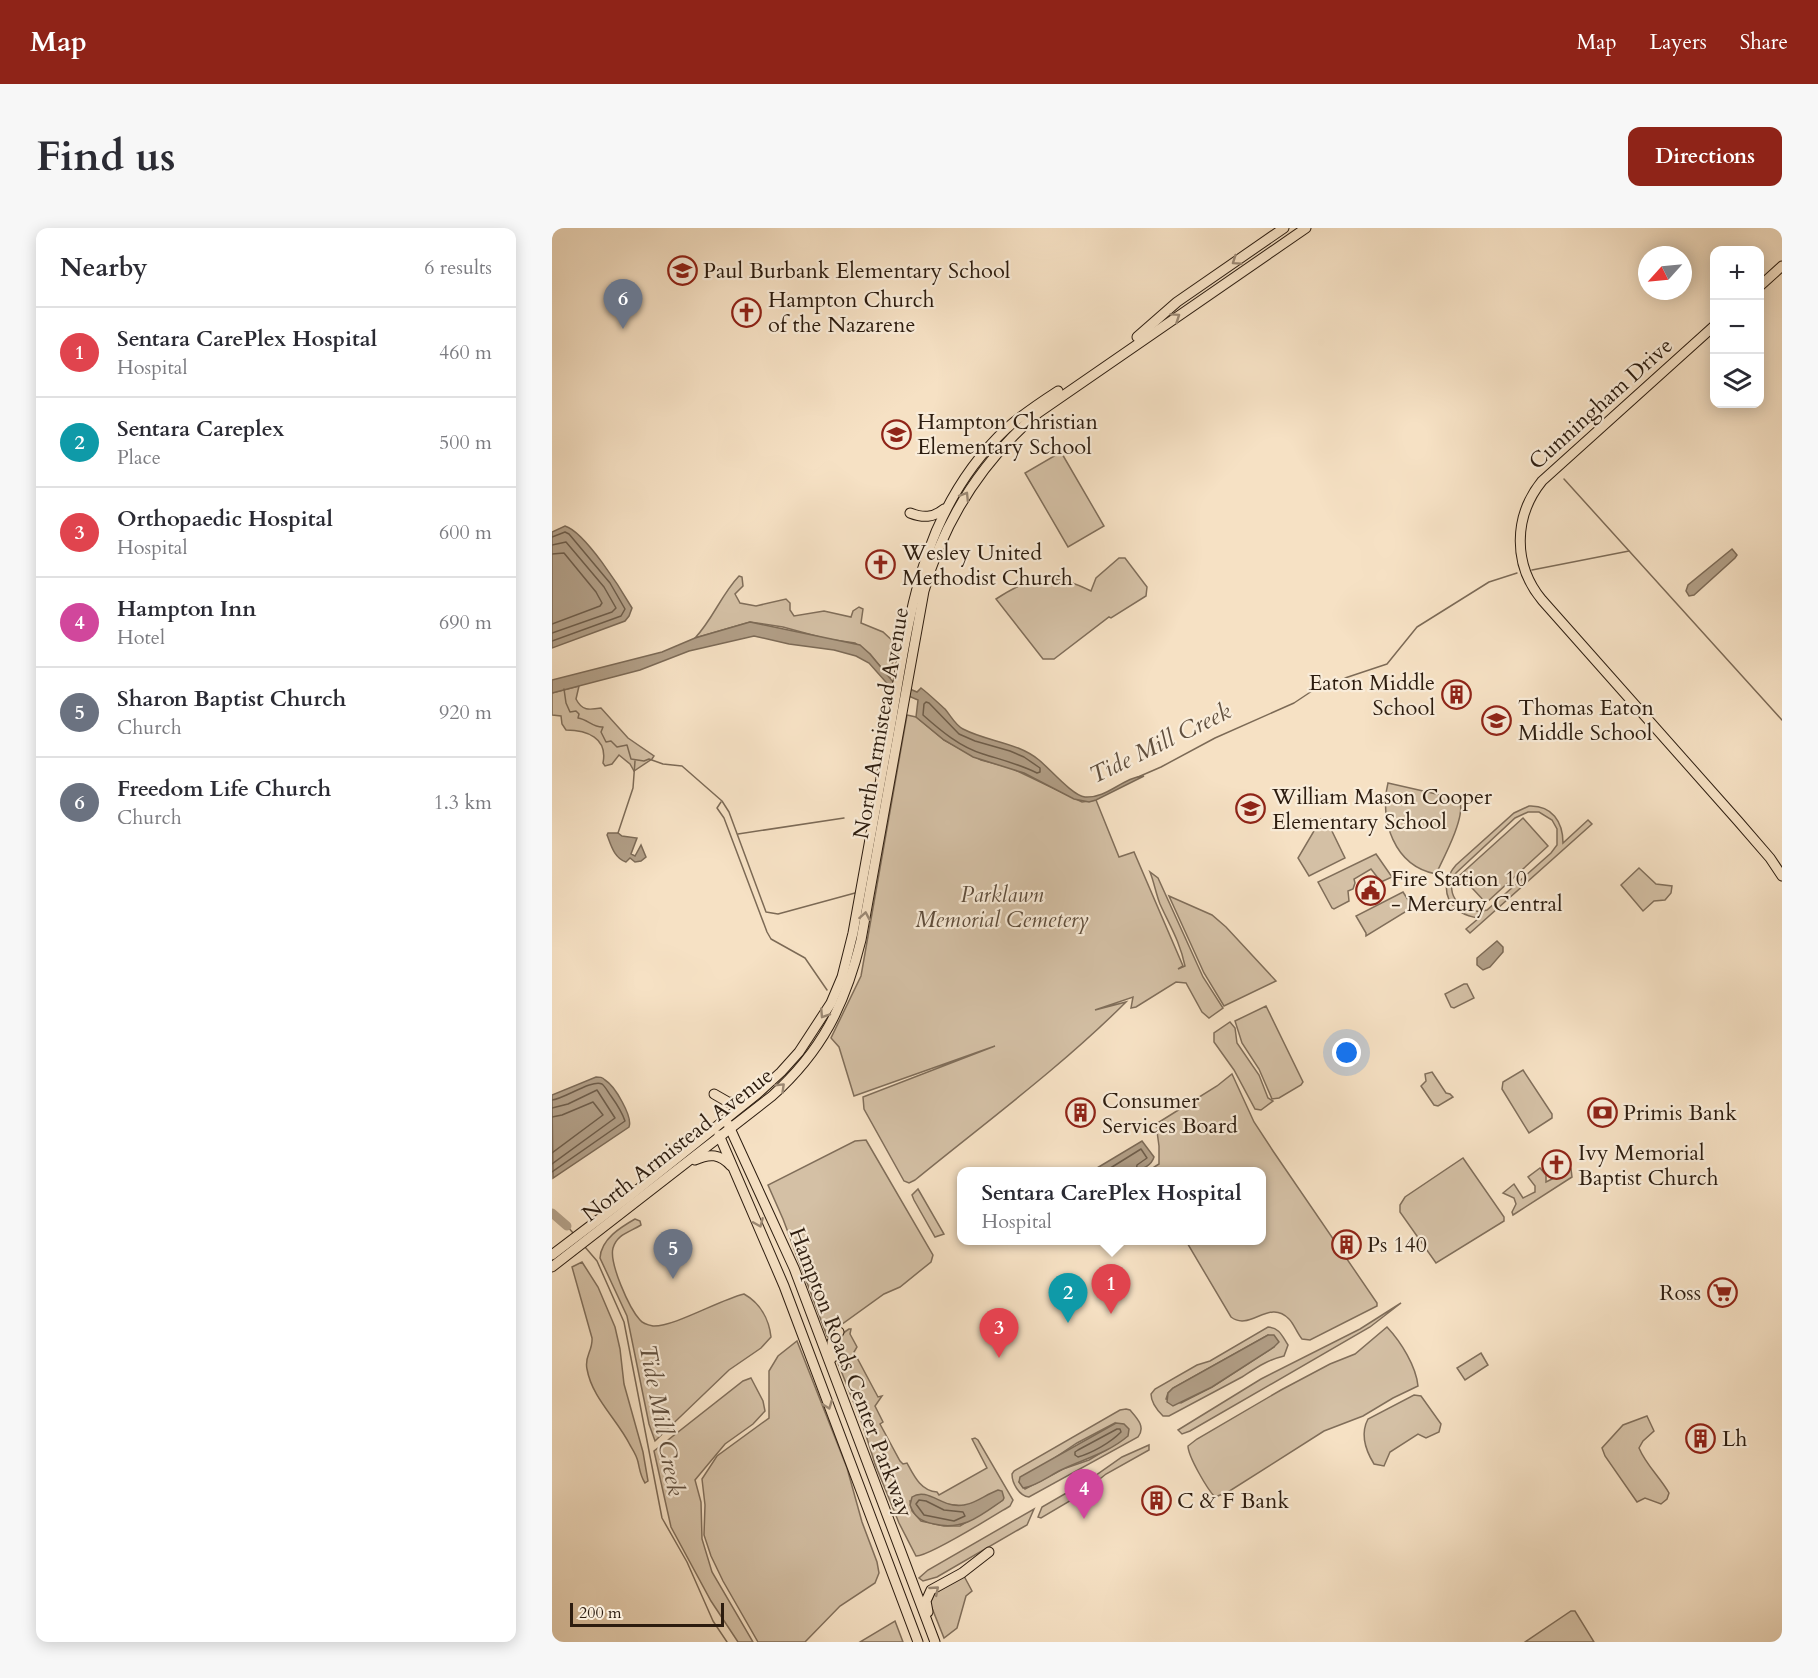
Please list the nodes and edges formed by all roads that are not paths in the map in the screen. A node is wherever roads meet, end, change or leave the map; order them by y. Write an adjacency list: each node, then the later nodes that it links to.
1 (1284, 228): 6 (main road, North Armistead Avenue, one-way to 6)
2 (1306, 228): 8 (main road, North Armistead Avenue, one-way to 2)
3 (1782, 266): 4 (main road)
4 (1764, 282)
5 (1710, 330): 10 (main road, Cunningham Drive)
6 (948, 505): 7 (main road); 8 (main road, North Armistead Avenue)
7 (910, 513)
8 (902, 684): 9 (main road, North Armistead Avenue)
9 (900, 696): 14 (main road, North Armistead Avenue, one-way to 14); 15 (main road, North Armistead Avenue, one-way to 9)
10 (1770, 858): 11 (main road, Cunningham Drive); 12 (main road, Cunningham Drive)
11 (1782, 869)
12 (1782, 876)
13 (714, 1094): 14 (main road)
14 (746, 1103): 16 (main road, North Armistead Avenue)
15 (759, 1107): 18 (main road, North Armistead Avenue); 22 (main road)
16 (726, 1119): 17 (main road, North Armistead Avenue); 18 (main road, Hampton Roads Center Parkway)
17 (716, 1127): 19 (main road, Hampton Roads Center Parkway); 23 (main road, North Armistead Avenue)
18 (731, 1129): 19 (main road, North Armistead Avenue); 22 (main road, Hampton Roads Center Parkway)
19 (720, 1138): 20 (main road, North Armistead Avenue); 21 (main road, Hampton Roads Center Parkway)
20 (685, 1165): 21 (main road); 23 (main road, North Armistead Avenue)
21 (735, 1170): 30 (main road, Hampton Roads Center Parkway, one-way to 30)
22 (769, 1211): 28 (main road, Hampton Roads Center Parkway)
23 (587, 1234): 24 (main road, North Armistead Avenue)
24 (576, 1242): 25 (main road, North Armistead Avenue); 26 (main road, North Armistead Avenue)
25 (552, 1255)
26 (552, 1267)
27 (839, 1332): 28 (main road)
28 (859, 1440): 31 (main road, Hampton Roads Center Parkway)
29 (989, 1552): 31 (main road, one-way to 29)
30 (918, 1642)
31 (937, 1642)

